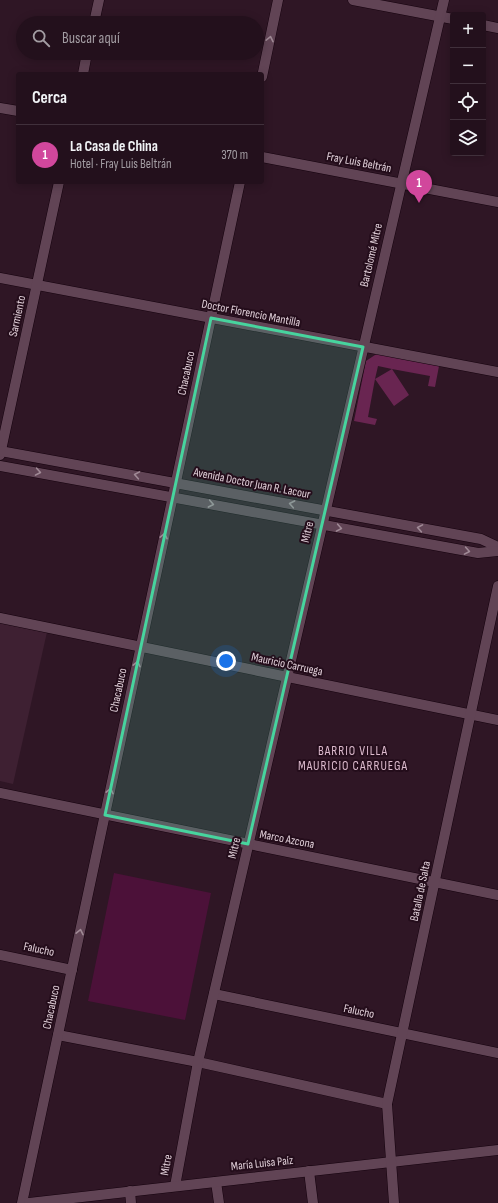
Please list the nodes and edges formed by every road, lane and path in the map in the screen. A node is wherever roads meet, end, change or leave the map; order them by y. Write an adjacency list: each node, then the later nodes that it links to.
1 (99, 0): 5 (street)
2 (278, 0): 12 (street, one-way to 2)
3 (353, 0): 6 (street)
4 (444, 0): 6 (street, Bartolomé Mitre)
5 (96, 16)
6 (440, 17): 7 (street); 18 (street, Bartolomé Mitre)
7 (450, 19)
8 (486, 26): 9 (street)
9 (498, 28)
10 (86, 60): 11 (street)
11 (83, 72)
12 (263, 72)
13 (0, 108): 14 (street)
14 (16, 111)
15 (264, 157): 18 (street, Fray Luis Beltrán)
16 (59, 184): 21 (street, Sarmiento)
17 (240, 184): 22 (street, Chacabuco)
18 (401, 184): 19 (street, Fray Luis Beltrán); 23 (street, Bartolomé Mitre)
19 (498, 202)
20 (0, 278): 21 (street, Doctor Florencio Mantilla)
21 (37, 285): 22 (street, Doctor Florencio Mantilla); 25 (street, Sarmiento)
22 (211, 318): 23 (street, Doctor Florencio Mantilla); 27 (street, Chacabuco)
23 (363, 347): 24 (street, Doctor Florencio Mantilla); 29 (street, Bartolomé Mitre)
24 (498, 372)
25 (0, 452): 27 (street, Avenida Doctor Juan R. Lacour, one-way to 25)
26 (0, 466): 28 (street, Avenida Doctor Juan R. Lacour, one-way to 28)
27 (176, 482): 28 (street, Chacabuco); 29 (street, Avenida Doctor Juan R. Lacour, one-way to 27)
28 (173, 496): 29 (street, Avenida Doctor Juan R. Lacour, one-way to 29); 34 (street, Chacabuco, one-way to 28)
29 (324, 517): 30 (street, Avenida Doctor Juan R. Lacour, one-way to 29); 31 (street, Avenida Doctor Juan R. Lacour, one-way to 31); 35 (street, Mitre)
30 (498, 547)
31 (498, 552)
32 (498, 586): 36 (street, Batalla de Salta)
33 (0, 618): 34 (street, Mauricio Carruega)
34 (141, 647): 35 (street, Mauricio Carruega); 39 (street, Chacabuco, one-way to 34)
35 (287, 677): 36 (street, Mauricio Carruega); 40 (street, Mitre)
36 (471, 714): 37 (street, Mauricio Carruega); 41 (street, Batalla de Salta)
37 (498, 720)
38 (0, 793): 39 (street, Marco Azcona)
39 (105, 815): 40 (street, Marco Azcona); 44 (street, Chacabuco, one-way to 39)
40 (248, 844): 41 (street, Marco Azcona); 45 (street, Mitre)
41 (435, 882): 42 (street, Marco Azcona); 46 (street, Batalla de Salta)
42 (498, 895)
43 (0, 954): 44 (street, Falucho)
44 (72, 970): 47 (street, Chacabuco)
45 (214, 994): 46 (street, Falucho); 49 (street, Mitre)
46 (402, 1033): 48 (street, Falucho); 50 (street, Batalla de Salta)
47 (58, 1035): 49 (street); 57 (street, Chacabuco)
48 (498, 1053)
49 (198, 1062): 50 (street); 55 (street, Mitre)
50 (387, 1104): 52 (street, Batalla de Salta)
51 (498, 1150): 52 (street, María Luisa Paíz)
52 (390, 1162): 53 (street, María Luisa Paíz); 62 (street, Batalla de Salta)
53 (309, 1171): 54 (street, María Luisa Paíz); 61 (street)
54 (216, 1182): 55 (street, María Luisa Paíz); 60 (street)
55 (175, 1186): 56 (street, María Luisa Paíz)
56 (130, 1192): 58 (street, María Luisa Paíz); 59 (street)
57 (22, 1203)
58 (29, 1203)
59 (131, 1203)
60 (219, 1203)
61 (313, 1203)
62 (394, 1203)

